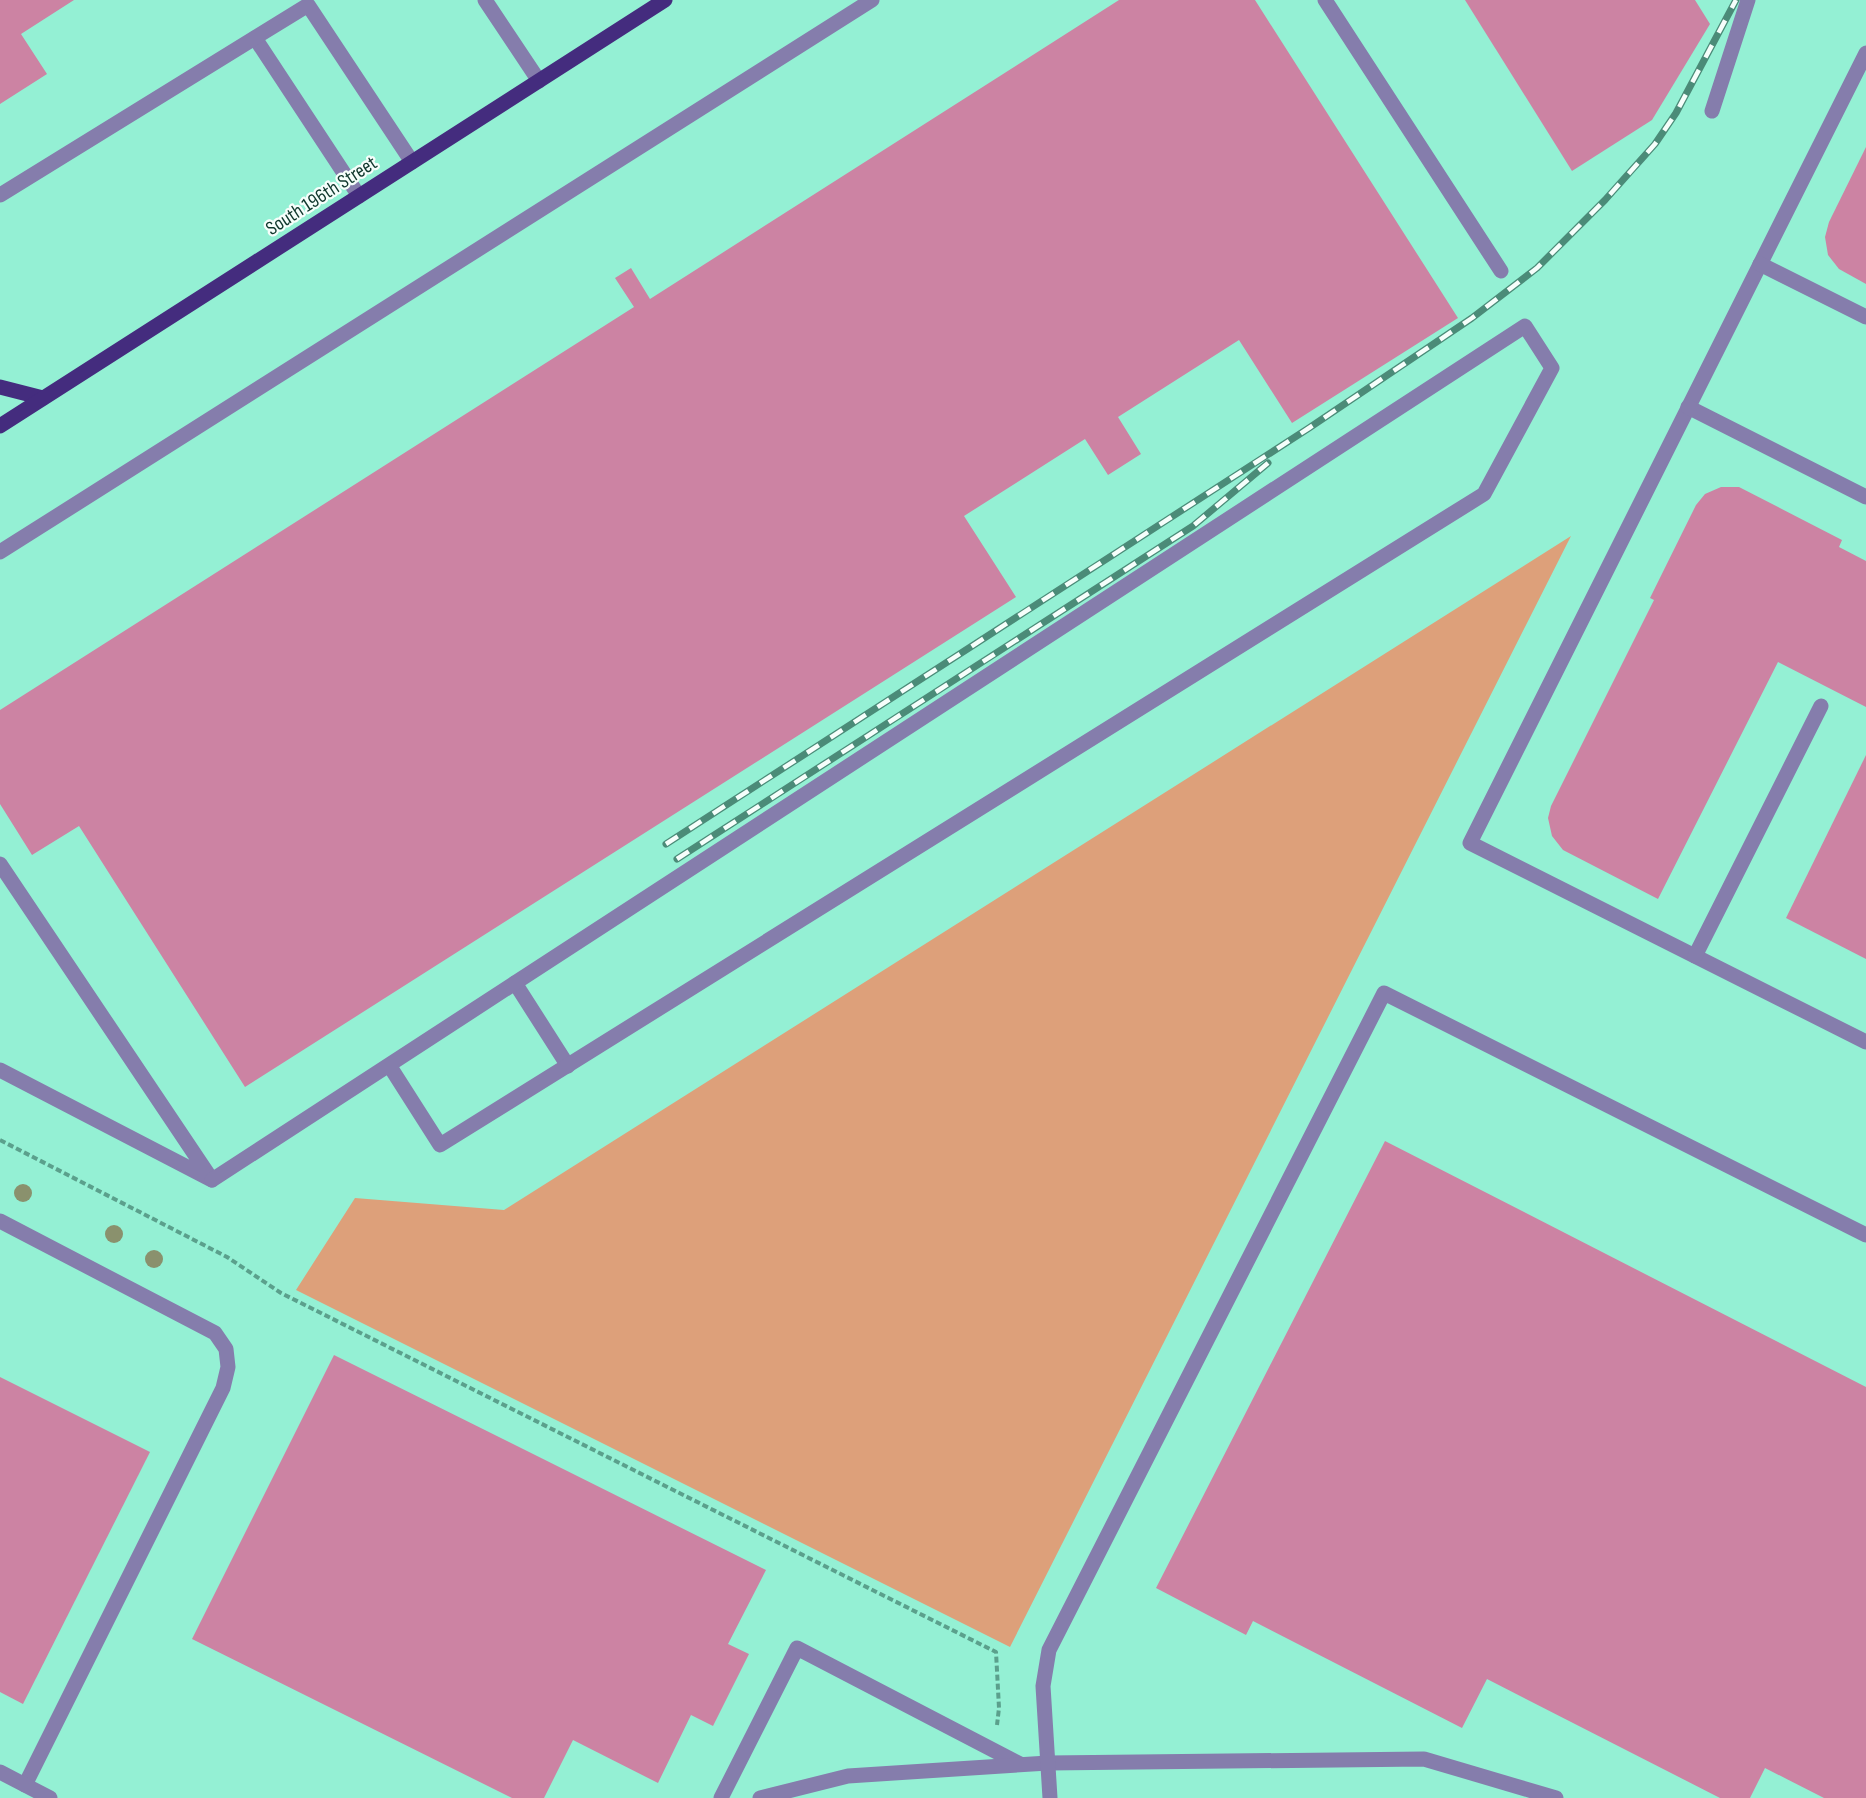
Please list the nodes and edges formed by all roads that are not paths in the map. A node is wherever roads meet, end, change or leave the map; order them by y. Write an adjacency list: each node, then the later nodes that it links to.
1 (485, 0): 8 (lane)
2 (665, 0): 8 (main road, South 196th Street)
3 (872, 0): 21 (lane)
4 (1325, 0): 14 (lane)
5 (1748, 0): 9 (lane)
6 (255, 38): 10 (lane); 11 (lane); 12 (lane)
7 (1866, 53): 13 (lane)
8 (539, 81): 10 (main road, South 196th Street)
9 (1712, 111)
10 (412, 162): 12 (main road, South 196th Street)
11 (0, 195)
12 (359, 196): 17 (main road, South 196th Street)
13 (1760, 264): 15 (lane); 18 (lane)
14 (1501, 272)
15 (1866, 317)
16 (0, 387): 17 (main road)
17 (43, 398): 19 (main road, South 196th Street)
18 (1688, 407): 20 (lane); 24 (lane)
19 (0, 426)
20 (1866, 496)
21 (0, 552)
22 (1821, 706): 24 (lane)
23 (0, 864): 30 (lane)
24 (1695, 956): 26 (lane)
25 (514, 983): 27 (lane); 28 (lane); 28 (lane)
26 (1866, 1042)
27 (389, 1065): 28 (lane); 30 (lane)
28 (567, 1066)
29 (0, 1070): 30 (lane)
30 (212, 1180)
31 (0, 1221): 36 (lane)
32 (1866, 1235): 33 (lane)
33 (1048, 1763): 34 (lane); 40 (lane); 41 (lane)
34 (1022, 1765): 38 (lane); 39 (lane)
35 (0, 1772): 36 (lane)
36 (25, 1785): 37 (lane)
37 (50, 1798)
38 (721, 1798)
39 (760, 1798)
40 (1050, 1798)
41 (1556, 1798)

